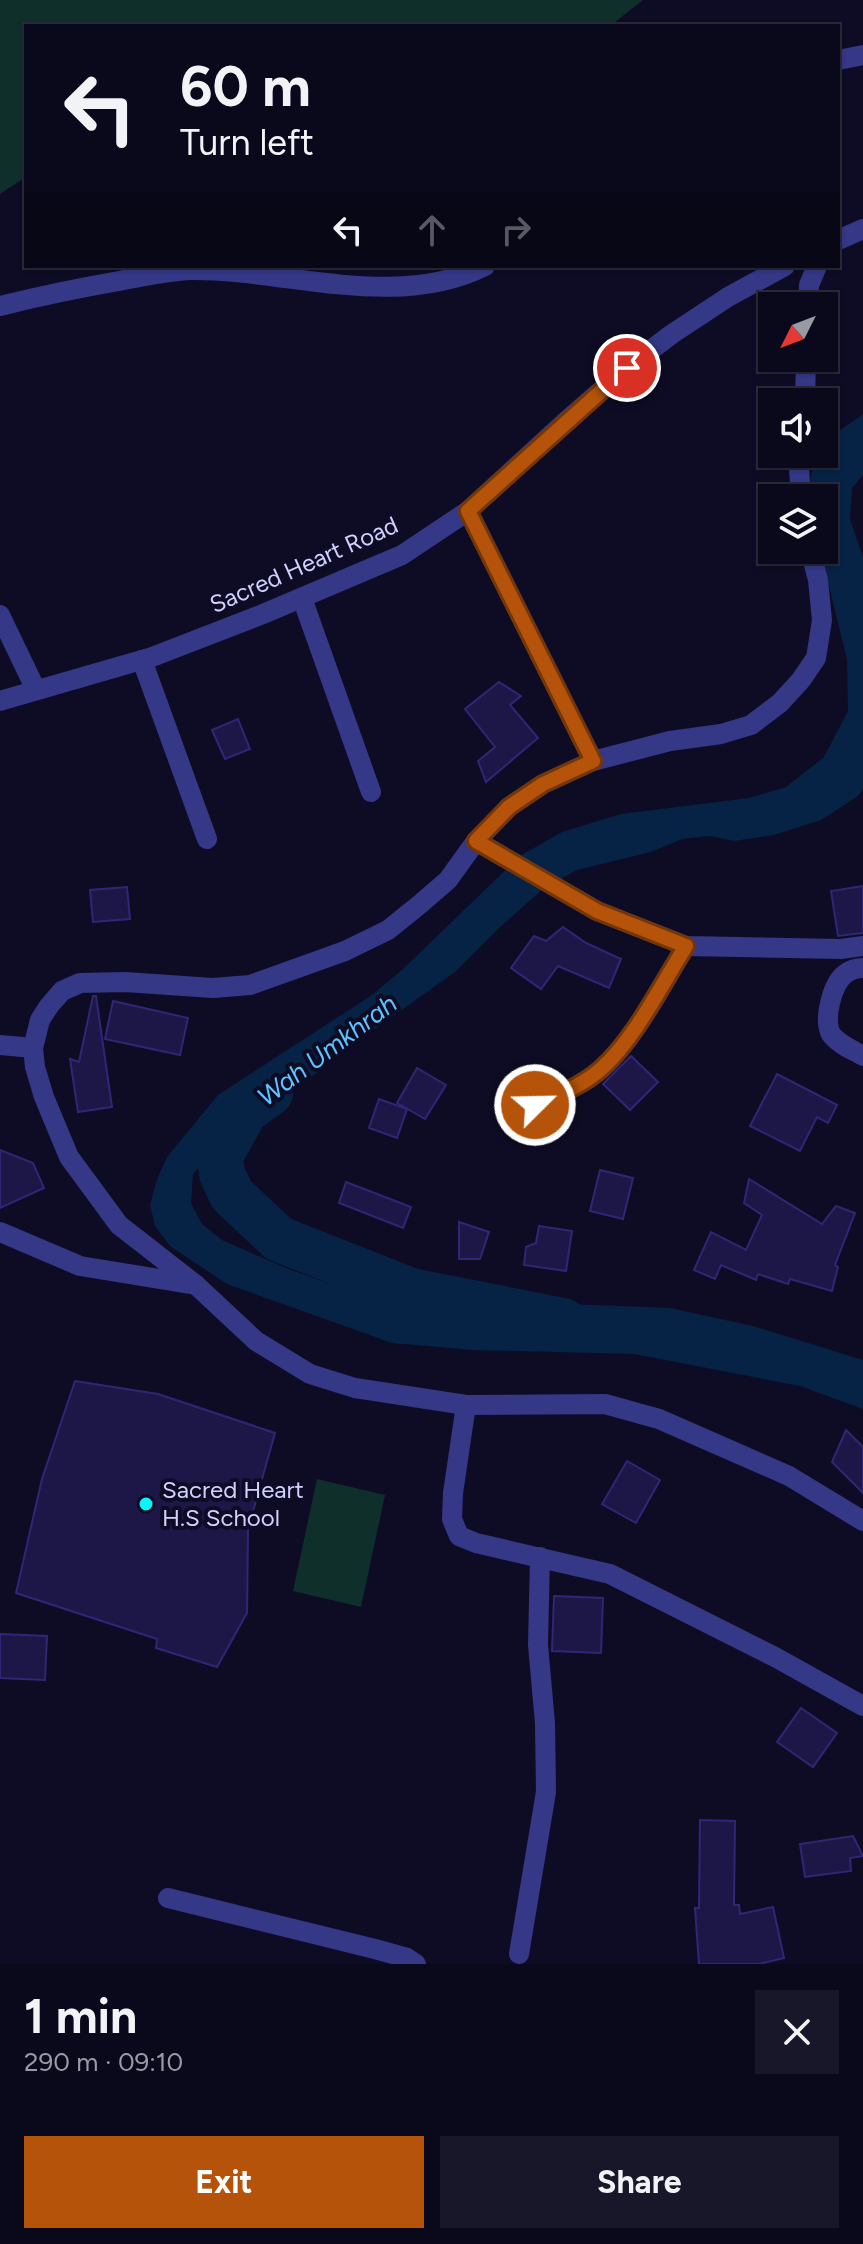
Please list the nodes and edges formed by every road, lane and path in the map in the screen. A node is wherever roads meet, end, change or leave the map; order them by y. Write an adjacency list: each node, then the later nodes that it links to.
1 (863, 55): 2 (street)
2 (840, 60)
3 (863, 229): 4 (street)
4 (840, 239)
5 (479, 268): 9 (street)
6 (782, 268): 10 (street, Sacred Heart Road)
7 (816, 268): 8 (street)
8 (809, 292)
9 (0, 306)
10 (468, 511): 12 (street, Sacred Heart Road); 17 (street)
11 (814, 564): 17 (street)
12 (302, 598): 14 (street, Sacred Heart Road); 18 (street)
13 (0, 615): 15 (street)
14 (142, 660): 15 (street, Sacred Heart Road); 19 (street)
15 (36, 690): 16 (street, Sacred Heart Road)
16 (0, 701)
17 (593, 761): 20 (street)
18 (371, 792)
19 (207, 839)
20 (476, 841): 21 (street); 25 (street)
21 (686, 946): 22 (street); 27 (street)
22 (863, 946)
23 (863, 968): 26 (street)
24 (0, 1045): 25 (street)
25 (33, 1048): 29 (street)
26 (863, 1056)
27 (535, 1105)
28 (0, 1232): 29 (street)
29 (196, 1285): 30 (street)
30 (466, 1405): 31 (street); 32 (street)
31 (863, 1521)
32 (540, 1557): 33 (street); 35 (street)
33 (863, 1706)
34 (168, 1898): 36 (street)
35 (519, 1954)
36 (416, 1964)

